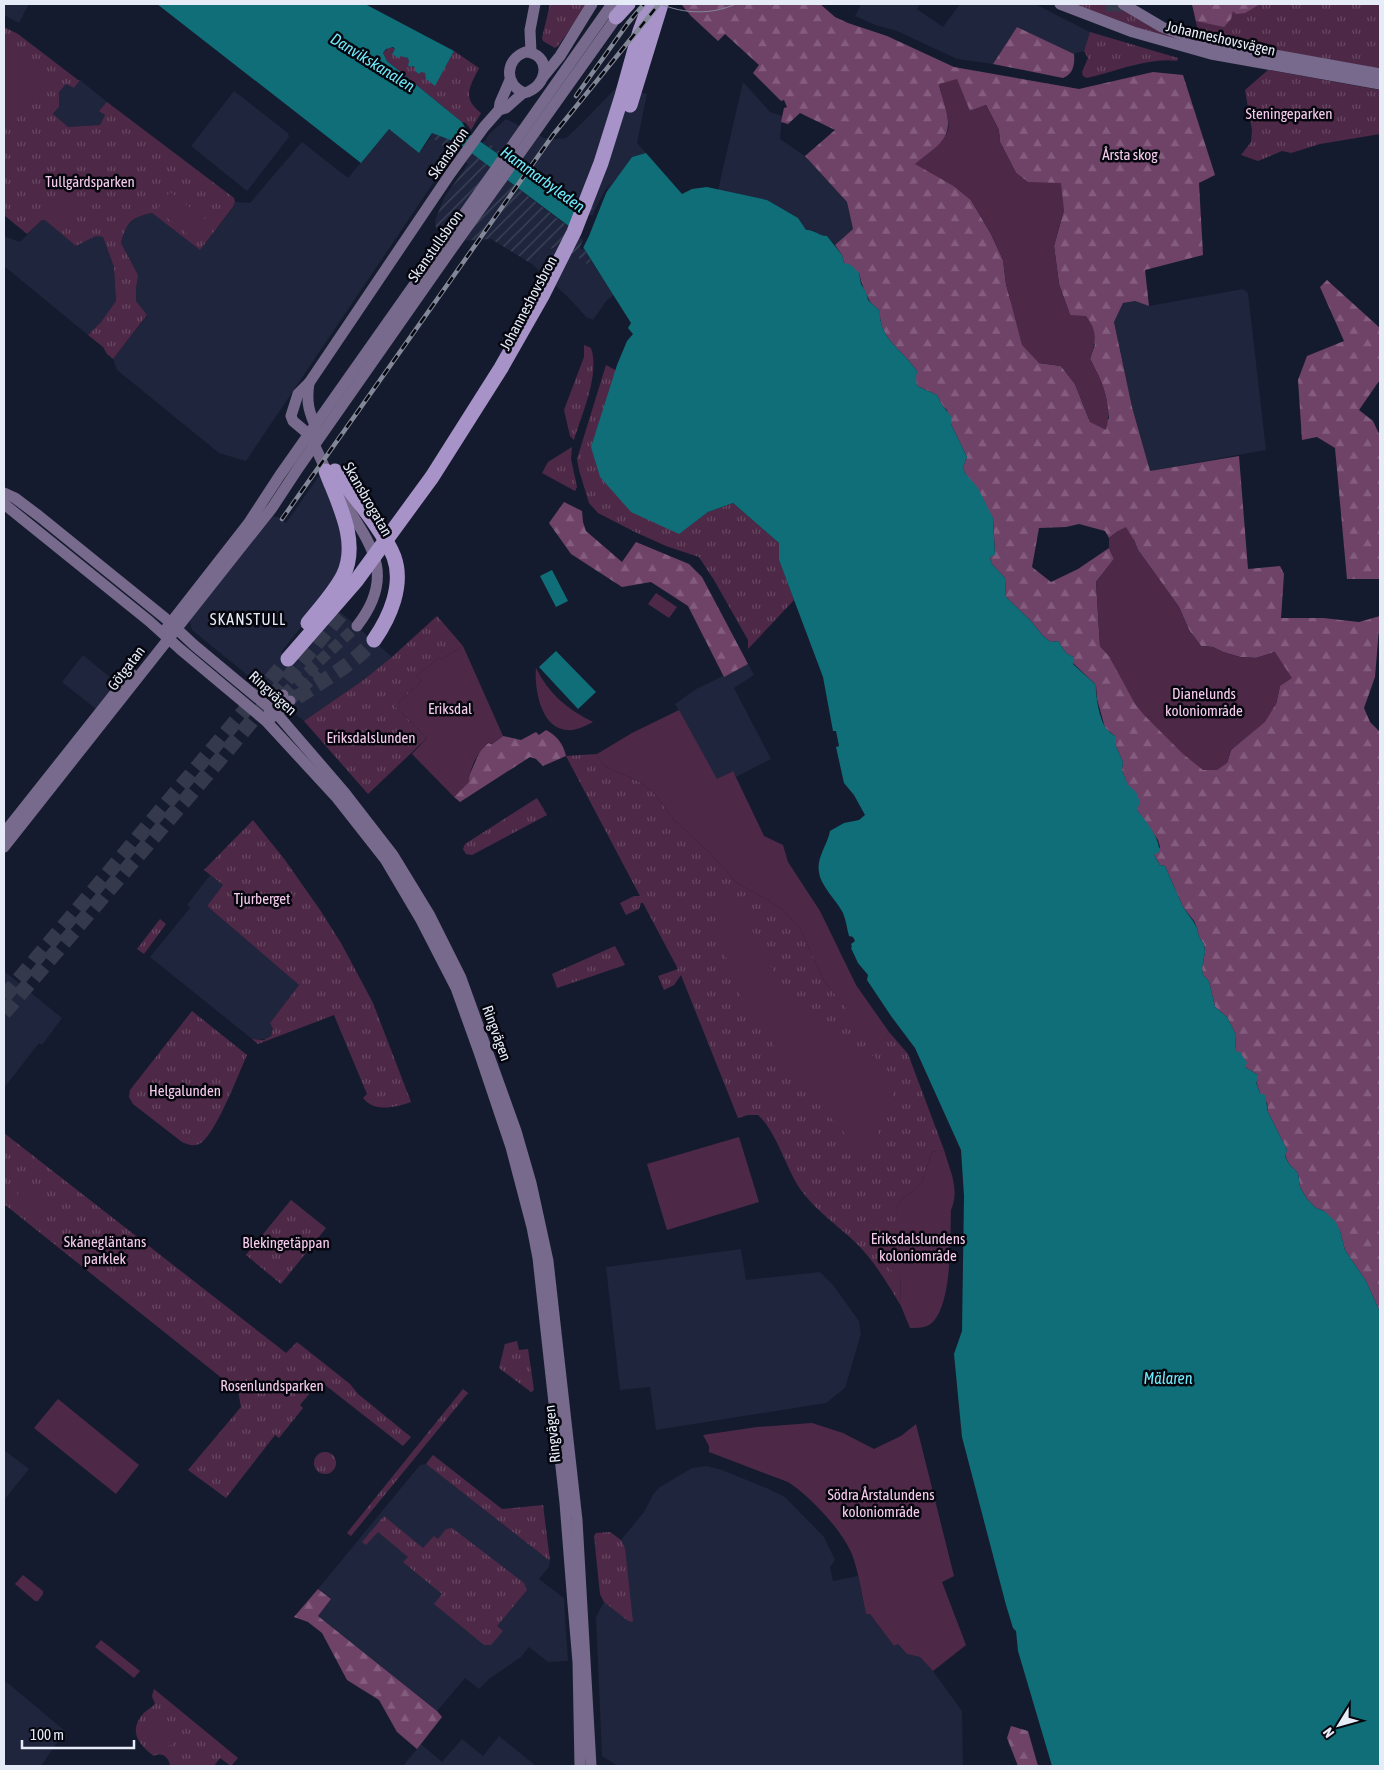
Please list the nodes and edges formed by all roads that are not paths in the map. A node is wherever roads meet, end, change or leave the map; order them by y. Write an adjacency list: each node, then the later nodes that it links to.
1 (535, 4): 10 (main road)
2 (592, 4): 12 (main road)
3 (627, 4): 9 (highway)
4 (644, 4): 11 (highway)
5 (650, 4): 11 (highway, Johanneshovsbron)
6 (662, 4): 11 (highway)
7 (1060, 4): 18 (main road, Johanneshovsvägen)
8 (1123, 4): 15 (main road, Johanneshovsvägen)
9 (614, 10): 27 (main road, Skanstullsbron)
10 (530, 30): 13 (main road); 14 (main road)
11 (646, 32): 29 (highway, Johanneshovsbron)
12 (568, 41): 14 (main road); 16 (main road)
13 (518, 55): 14 (main road); 17 (main road)
14 (535, 55): 16 (main road)
15 (1380, 74)
16 (543, 77): 19 (main road)
17 (510, 80): 19 (main road); 20 (main road, Skansbron)
18 (1380, 84)
19 (522, 93): 20 (main road, Skansbron)
20 (499, 110): 21 (main road, Skansbron)
21 (312, 380): 22 (main road, Skansbrogatan); 23 (main road)
22 (308, 411): 23 (main road); 24 (main road, Skansbrogatan)
23 (292, 415): 24 (main road, Skansbrogatan)
24 (330, 471): 29 (highway); 32 (main road, Skansbrogatan); 34 (highway)
25 (4, 493): 28 (main road, Ringvägen)
26 (4, 504): 28 (main road, Ringvägen)
27 (268, 505): 31 (main road, Götgatan)
28 (49, 532): 31 (main road, Ringvägen); 33 (main road, Ringvägen)
29 (354, 581): 30 (highway); 35 (highway)
30 (343, 612)
31 (173, 626): 33 (main road, Götgatan); 37 (main road, Ringvägen)
32 (360, 628)
33 (165, 636): 38 (main road, Ringvägen); 39 (main road, Götgatan); 40 (main road, Götgatan)
34 (374, 640)
35 (286, 657)
36 (286, 698): 37 (main road)
37 (274, 711): 38 (main road); 42 (main road, Ringvägen)
38 (266, 721): 41 (main road, Ringvägen)
39 (4, 833)
40 (4, 847)
41 (580, 1766)
42 (591, 1766)

